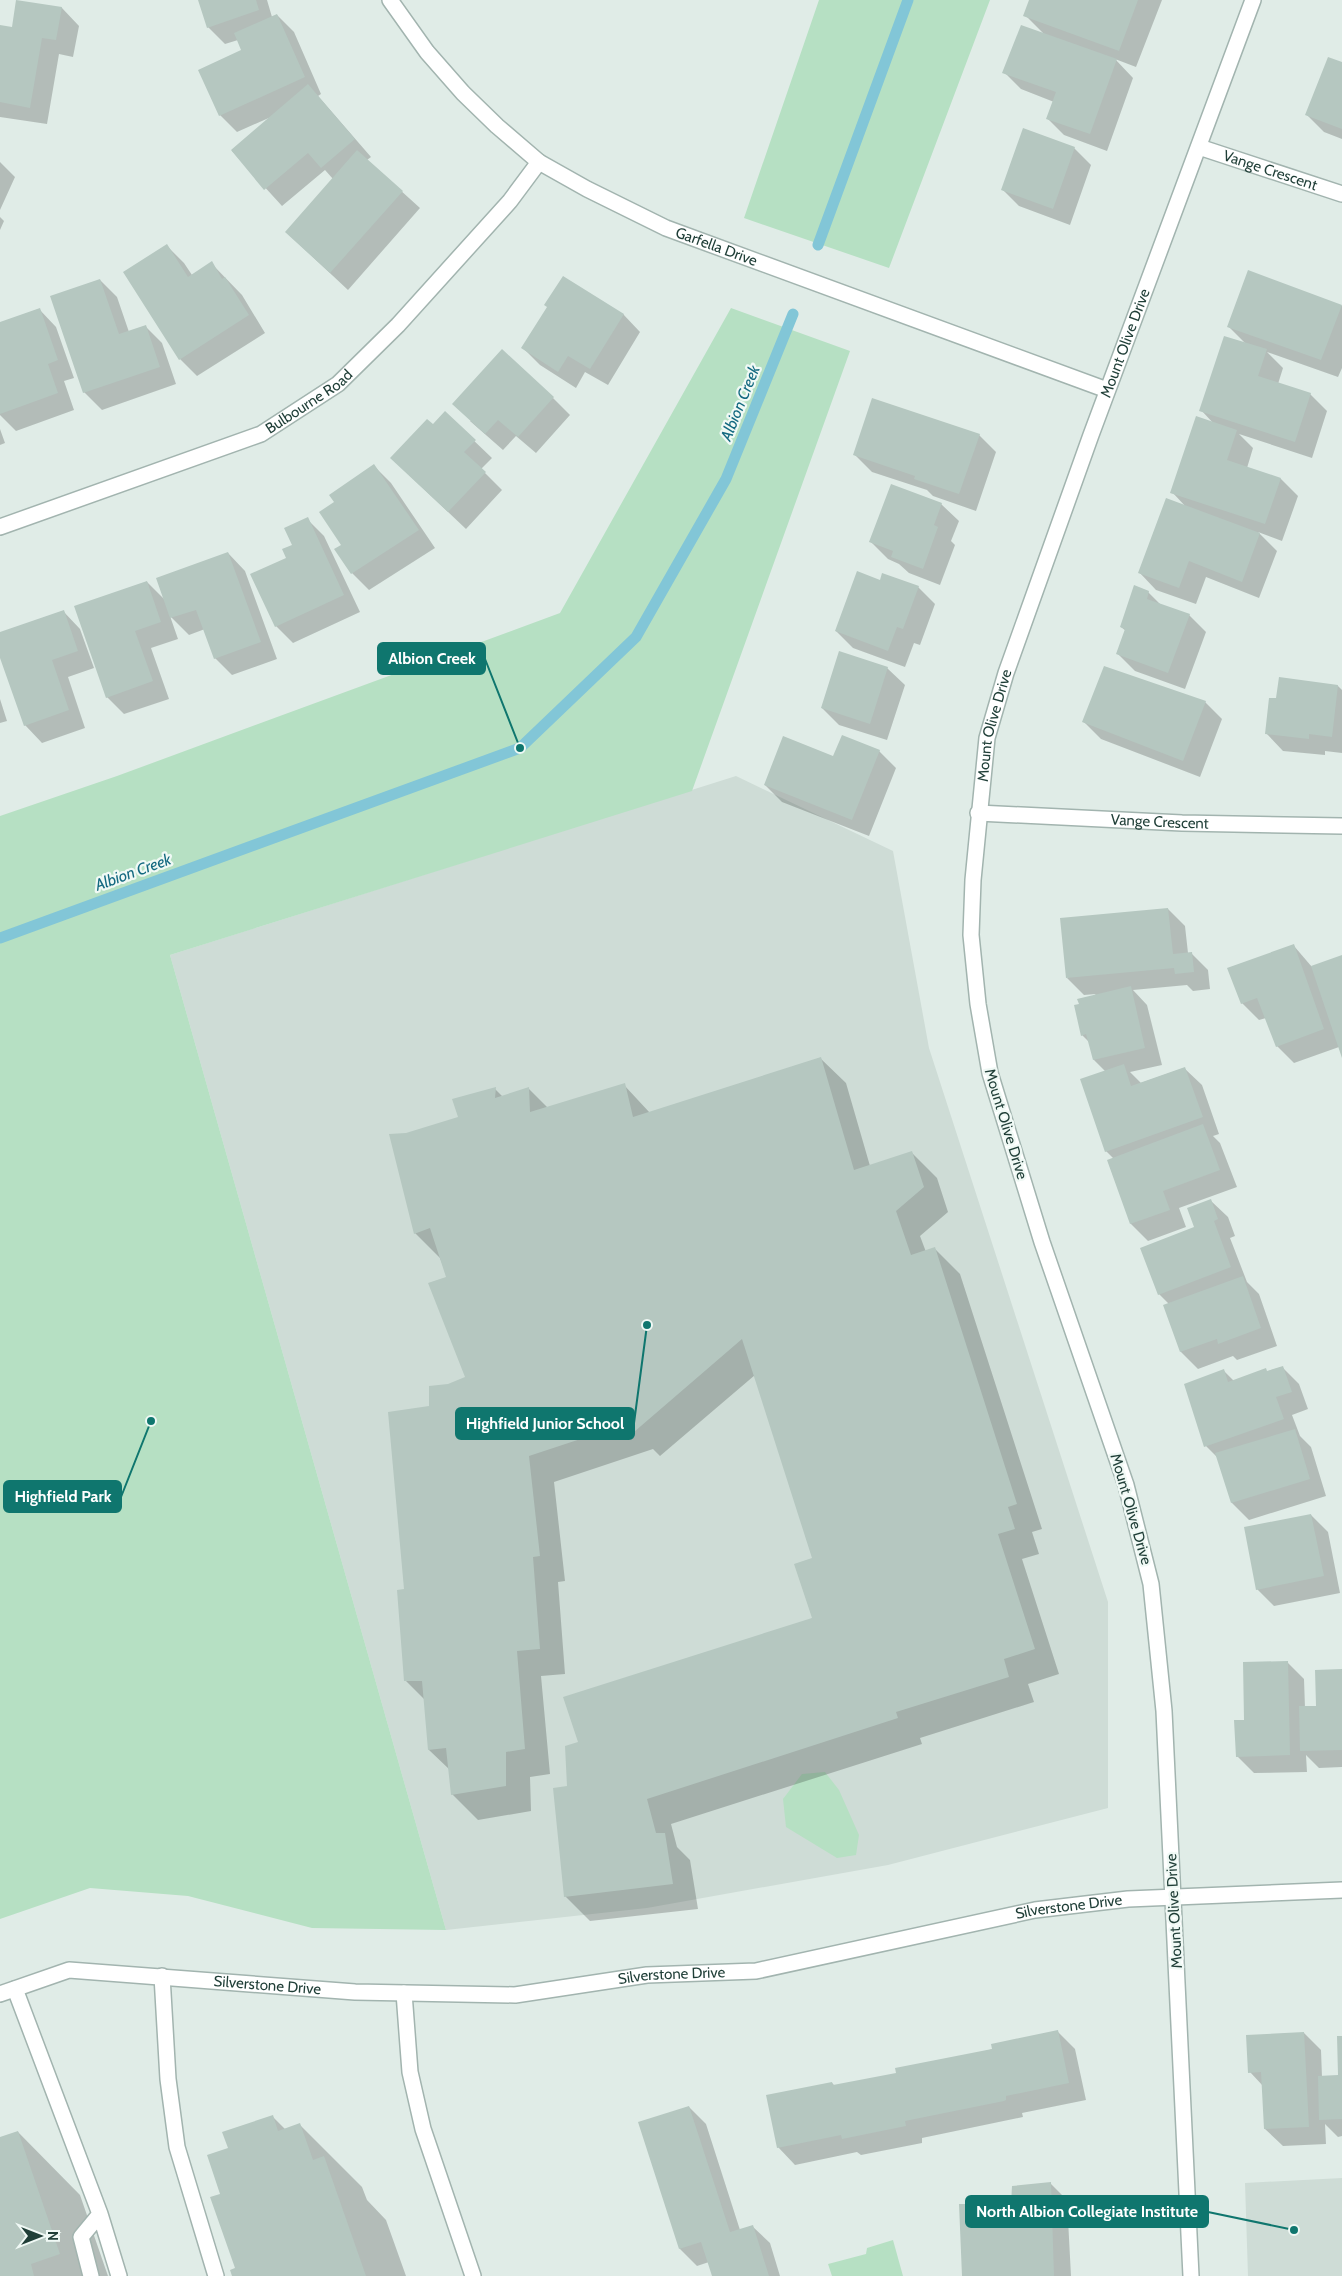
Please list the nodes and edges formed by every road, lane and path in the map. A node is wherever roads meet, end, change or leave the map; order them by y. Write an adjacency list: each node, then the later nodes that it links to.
1 (390, 0): 4 (street, Garfella Drive)
2 (1253, 0): 3 (street, Mount Olive Drive)
3 (1199, 147): 5 (street, Vange Crescent); 6 (street, Mount Olive Drive)
4 (539, 162): 6 (street, Garfella Drive); 7 (street, Bulbourne Road)
5 (1342, 194)
6 (1107, 390): 8 (street, Mount Olive Drive)
7 (0, 526)
8 (978, 813): 9 (street, Vange Crescent); 11 (street, Mount Olive Drive)
9 (1342, 826)
10 (1342, 1890): 11 (street, Silverstone Drive)
11 (1173, 1898): 14 (street, Silverstone Drive); 21 (street, Mount Olive Drive)
12 (162, 1976): 13 (street, Silverstone Drive); 14 (street, Silverstone Drive); 19 (street)
13 (15, 1989): 15 (street, Silverstone Drive); 16 (street)
14 (404, 1993): 20 (street)
15 (0, 1994)
16 (100, 2214): 17 (street); 18 (street)
17 (91, 2276)
18 (119, 2276)
19 (216, 2276)
20 (473, 2276)
21 (1191, 2276)

